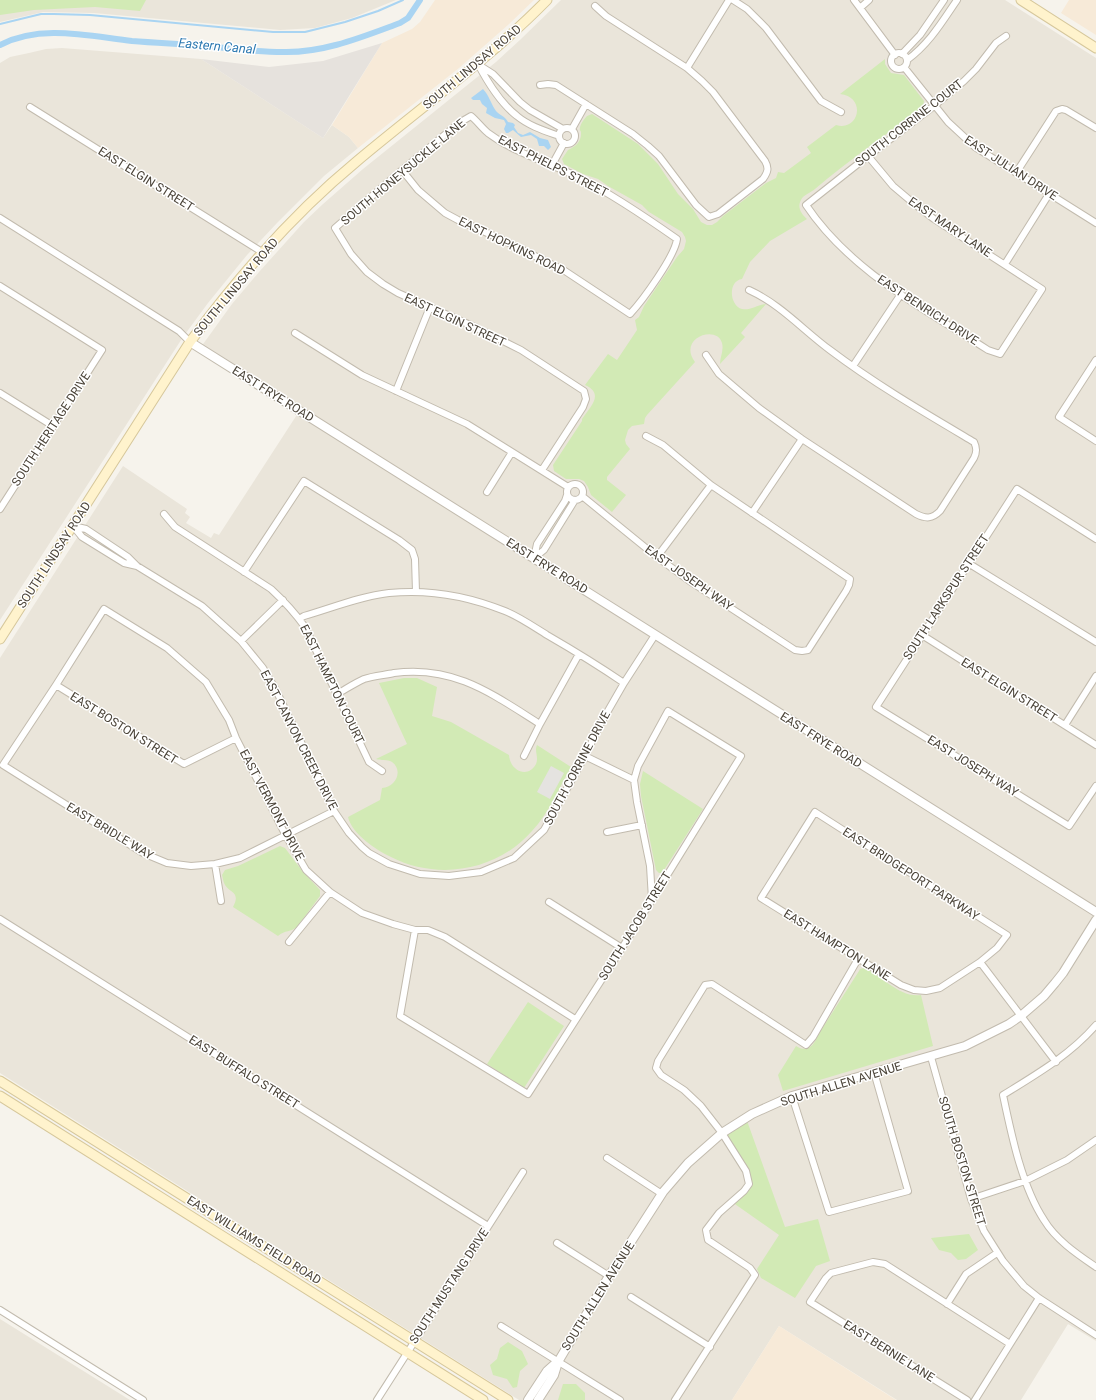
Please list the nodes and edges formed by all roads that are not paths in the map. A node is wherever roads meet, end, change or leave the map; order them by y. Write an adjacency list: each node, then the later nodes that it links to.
1 (547, 0): 16 (main road, SOUTH LINDSAY ROAD)
2 (729, 0): 18 (street)
3 (733, 0): 23 (street)
4 (854, 0): 10 (street)
5 (869, 0): 10 (street)
6 (944, 0): 13 (street)
7 (957, 0): 15 (street)
8 (1021, 0): 12 (main road)
9 (595, 6): 18 (street)
10 (860, 8): 14 (street)
11 (1006, 36): 22 (street, SOUTH CORRINE COURT)
12 (1096, 48)
13 (902, 54): 14 (street); 15 (street)
14 (895, 55): 17 (street)
15 (907, 60): 17 (street)
16 (478, 64): 26 (street); 28 (street); 39 (main road, SOUTH LINDSAY ROAD)
17 (904, 67): 22 (street, EAST JULIAN DRIVE)
18 (687, 68): 20 (street)
19 (540, 85): 20 (street)
20 (586, 104): 27 (street)
21 (30, 106): 39 (street, EAST ELGIN STREET)
22 (934, 106): 30 (street, SOUTH CORRINE COURT); 33 (street, EAST JULIAN DRIVE)
23 (841, 112)
24 (471, 116): 31 (street, EAST PHELPS STREET); 32 (street, SOUTH HONEYSUCKLE LANE)
25 (1096, 128): 33 (street)
26 (563, 129): 27 (street); 28 (street)
27 (572, 129): 29 (street)
28 (559, 136): 29 (street)
29 (564, 143): 31 (street)
30 (868, 156): 35 (street, SOUTH CORRINE COURT); 40 (street, EAST MARY LANE)
31 (552, 165): 46 (street, EAST PHELPS STREET)
32 (402, 170): 38 (street, SOUTH HONEYSUCKLE LANE); 46 (street, EAST HOPKINS ROAD)
33 (1016, 172): 34 (street, EAST JULIAN DRIVE)
34 (1050, 194): 37 (street, EAST JULIAN DRIVE); 40 (street)
35 (806, 205): 44 (street, EAST BENRICH DRIVE)
36 (0, 218): 48 (street, EAST FRYE ROAD)
37 (1096, 223)
38 (335, 228): 45 (street, EAST ELGIN STREET)
39 (262, 252): 48 (main road, SOUTH LINDSAY ROAD)
40 (1005, 264): 42 (street, EAST MARY LANE)
41 (0, 286): 54 (street, SOUTH HERITAGE DRIVE)
42 (1042, 288): 44 (street, EAST BENRICH DRIVE)
43 (749, 290): 51 (street)
44 (902, 294): 51 (street)
45 (430, 307): 52 (street); 59 (street, EAST ELGIN STREET)
46 (630, 314)
47 (295, 333): 52 (street, EAST JOSEPH WAY)
48 (190, 342): 70 (main road, SOUTH LINDSAY ROAD); 73 (street, EAST FRYE ROAD)
49 (706, 355): 56 (street)
50 (1096, 360): 57 (street)
51 (853, 366): 56 (street)
52 (396, 391): 58 (street, EAST JOSEPH WAY)
53 (0, 393): 54 (street)
54 (53, 426): 65 (street, SOUTH HERITAGE DRIVE)
55 (646, 436): 60 (street)
56 (802, 439): 68 (street)
57 (1096, 441)
58 (512, 452): 59 (street, EAST JOSEPH WAY); 62 (street)
59 (542, 470): 61 (street, EAST JOSEPH WAY)
60 (711, 484): 68 (street); 72 (street)
61 (568, 487): 63 (street); 64 (street, EAST JOSEPH WAY)
62 (487, 492)
63 (567, 495): 66 (street); 73 (street)
64 (582, 496): 66 (street); 72 (street, EAST JOSEPH WAY)
65 (3, 498): 67 (street, SOUTH HERITAGE DRIVE)
66 (575, 500): 73 (street)
67 (0, 509)
68 (752, 513): 72 (street, EAST JOSEPH WAY)
69 (164, 514): 75 (street, EAST HAMPTON COURT)
70 (73, 526): 81 (main road, SOUTH LINDSAY ROAD); 82 (street, EAST CANYON CREEK DRIVE)
71 (1096, 539): 74 (street, SOUTH LARKSPUR STREET)
72 (656, 557)
73 (534, 558): 79 (street, EAST FRYE ROAD)
74 (968, 563): 80 (street, SOUTH LARKSPUR STREET); 83 (street)
75 (244, 572): 76 (street); 77 (street, EAST HAMPTON COURT)
76 (416, 592): 78 (street); 84 (street)
77 (283, 600): 78 (street, EAST HAMPTON COURT); 82 (street)
78 (299, 619): 88 (street, EAST HAMPTON COURT)
79 (655, 635): 86 (street, SOUTH CORRINE DRIVE); 111 (street, EAST FRYE ROAD)
80 (922, 635): 89 (street, SOUTH LARKSPUR STREET); 91 (street, EAST ELGIN STREET)
81 (0, 639)
82 (241, 640): 100 (street, EAST CANYON CREEK DRIVE)
83 (1096, 642)
84 (579, 654): 86 (street); 90 (street)
85 (1096, 676): 91 (street)
86 (624, 683): 95 (street, SOUTH CORRINE DRIVE)
87 (56, 686): 92 (street, EAST BOSTON STREET); 92 (street, EAST VERMONT DRIVE); 105 (street, EAST BRIDLE WAY)
88 (337, 694): 90 (street); 96 (street, EAST HAMPTON COURT)
89 (876, 707): 99 (street, EAST JOSEPH WAY)
90 (540, 724): 94 (street)
91 (1065, 725): 93 (street, EAST ELGIN STREET)
92 (236, 738): 104 (street, EAST VERMONT DRIVE)
93 (1096, 745)
94 (524, 756)
95 (585, 756): 97 (street); 106 (street, SOUTH CORRINE DRIVE)
96 (382, 771)
97 (634, 780): 102 (street); 108 (street, SOUTH JACOB STREET)
98 (1096, 786): 99 (street)
99 (1094, 795)
100 (334, 811): 104 (street, EAST BRIDLE WAY); 106 (street, EAST CANYON CREEK DRIVE)
101 (815, 812): 117 (street, EAST HAMPTON LANE); 118 (street, EAST BRIDGEPORT PARKWAY)
102 (642, 825): 103 (street); 108 (street)
103 (607, 832)
104 (285, 834): 105 (street, EAST BRIDLE WAY); 107 (street, EAST VERMONT DRIVE)
105 (215, 864): 109 (street)
106 (449, 876)
107 (330, 892): 114 (street, EAST VERMONT DRIVE); 115 (street)
108 (652, 899): 116 (street, SOUTH JACOB STREET)
109 (221, 901)
110 (549, 902): 116 (street)
111 (1096, 912)
112 (0, 918): 135 (street, EAST BUFFALO STREET)
113 (1096, 920): 119 (street, SOUTH ALLEN AVENUE)
114 (415, 930): 120 (street, EAST VERMONT DRIVE); 120 (street, SOUTH JACOB STREET)
115 (289, 942)
116 (622, 948): 120 (street, SOUTH JACOB STREET)
117 (858, 959): 118 (street, EAST HAMPTON LANE); 128 (street)
118 (980, 962): 119 (street)
119 (1022, 1015): 122 (street, SOUTH ALLEN AVENUE); 123 (street)
120 (575, 1019)
121 (1096, 1025): 123 (street)
122 (931, 1057): 124 (street, SOUTH ALLEN AVENUE); 134 (street, SOUTH BOSTON STREET)
123 (1056, 1062): 132 (street)
124 (874, 1072): 127 (street, SOUTH ALLEN AVENUE); 127 (street)
125 (0, 1081): 146 (main road, EAST WILLIAMS FIELD ROAD)
126 (0, 1096): 149 (main road, EAST WILLIAMS FIELD ROAD)
127 (792, 1096): 128 (street, SOUTH ALLEN AVENUE)
128 (722, 1133): 133 (street, SOUTH ALLEN AVENUE); 148 (street)
129 (1095, 1144): 132 (street)
130 (607, 1158): 133 (street)
131 (523, 1172): 135 (street, SOUTH MUSTANG DRIVE)
132 (1025, 1181): 134 (street); 138 (street)
133 (662, 1194): 139 (street, SOUTH ALLEN AVENUE)
134 (971, 1199): 137 (street, SOUTH BOSTON STREET)
135 (488, 1226): 146 (street, SOUTH MUSTANG DRIVE)
136 (557, 1243): 139 (street)
137 (997, 1253): 141 (street, SOUTH BOSTON STREET); 142 (street)
138 (1096, 1267)
139 (609, 1276): 150 (street, SOUTH ALLEN AVENUE)
140 (631, 1296): 148 (street)
141 (1039, 1298): 145 (street, SOUTH BOSTON STREET); 147 (street)
142 (947, 1304): 147 (street); 159 (street, EAST BERNIE LANE)
143 (0, 1310): 151 (street)
144 (501, 1326): 150 (street)
145 (1096, 1336)
146 (414, 1341): 149 (street, SOUTH MUSTANG DRIVE); 154 (main road, EAST WILLIAMS FIELD ROAD)
147 (1010, 1344): 160 (street)
148 (710, 1347): 158 (street)
149 (407, 1352): 152 (street, SOUTH MUSTANG DRIVE); 153 (main road, EAST WILLIAMS FIELD ROAD)
150 (558, 1362): 155 (street, SOUTH ALLEN AVENUE); 156 (street, SOUTH ALLEN AVENUE); 157 (street)
151 (143, 1400)
152 (377, 1400)
153 (484, 1400)
154 (508, 1400)
155 (528, 1400)
156 (538, 1400)
157 (620, 1400)
158 (675, 1400)
159 (967, 1400)
160 (975, 1400)

